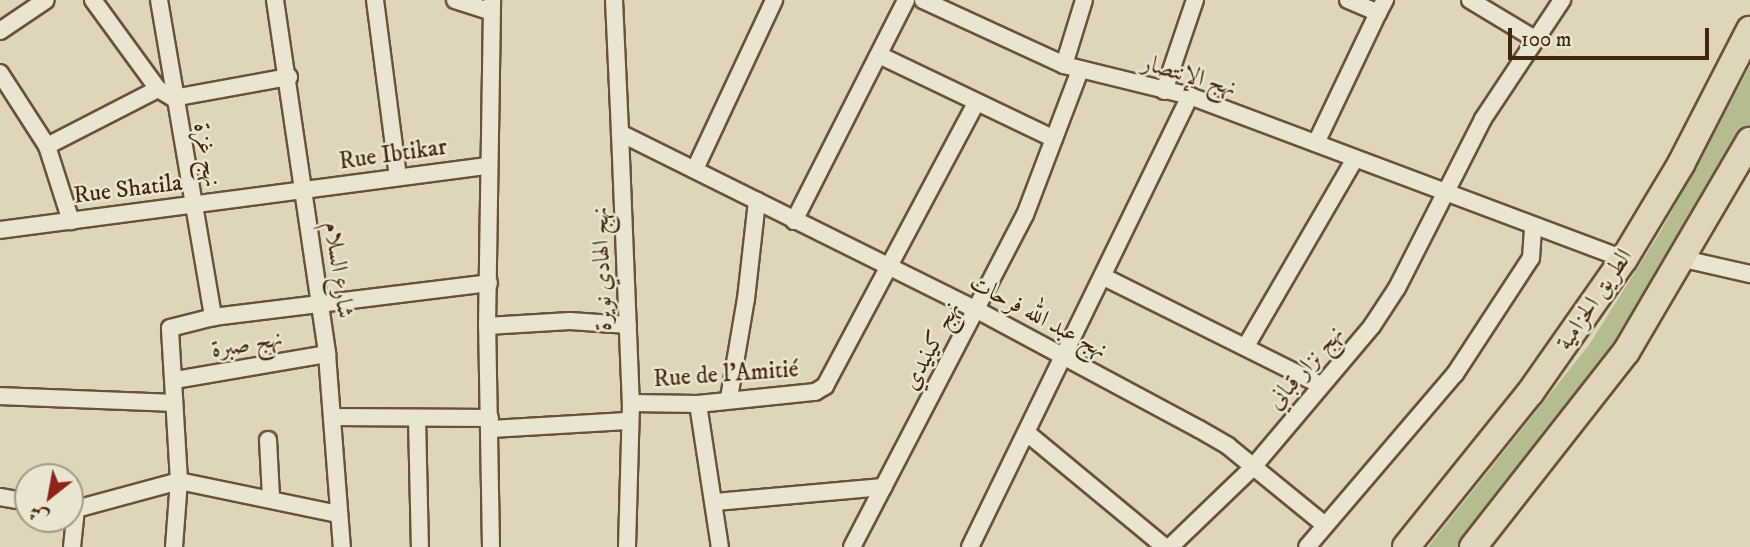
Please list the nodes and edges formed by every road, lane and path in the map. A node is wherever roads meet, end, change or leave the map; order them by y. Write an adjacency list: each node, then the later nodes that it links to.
1 (46, 0): 19 (street)
2 (93, 0): 26 (street)
3 (159, 0): 29 (street, نهج غزة)
4 (275, 0): 25 (street, شارع السلام)
5 (375, 0): 39 (street)
6 (455, 0): 16 (street)
7 (614, 0): 31 (street, نهج الهادي نويرة)
8 (774, 0): 38 (street)
9 (906, 0): 21 (street)
10 (923, 0): 22 (street, نهج الإنتصار)
11 (1084, 0): 22 (street)
12 (1195, 0): 27 (street)
13 (1348, 0): 17 (street)
14 (1470, 0): 20 (street)
15 (1562, 0): 20 (street, نهج نزار قباني)
16 (491, 6): 37 (street)
17 (1381, 7): 34 (street)
18 (1750, 30): 49 (highway, الطريق الحزامية)
19 (0, 31)
20 (1533, 38): 41 (street, نهج نزار قباني)
21 (879, 55): 30 (street); 45 (street)
22 (1064, 65): 23 (street, نهج الإنتصار)
23 (1080, 70): 27 (street, نهج الإنتصار); 32 (street, نهج كينيدي)
24 (0, 73): 35 (street)
25 (289, 77): 29 (street); 40 (street, شارع السلام)
26 (158, 89): 29 (street); 35 (street)
27 (1164, 91): 28 (street, نهج الإنتصار)
28 (1190, 96): 34 (street, نهج الإنتصار); 52 (street)
29 (173, 98): 43 (street, نهج غزة)
30 (976, 103): 32 (street); 50 (street, Rue de l'Amitié)
31 (620, 133): 38 (street, نهج عبد الله فرحات); 57 (street, نهج الهادي نويرة)
32 (1054, 139): 55 (street, نهج كينيدي)
33 (1750, 141): 48 (highway)
34 (1316, 143): 36 (street, نهج الإنتصار)
35 (47, 146): 44 (street)
36 (1355, 159): 41 (street, نهج الإنتصار); 59 (street)
37 (489, 166): 39 (street, Rue Ibtikar); 53 (street)
38 (695, 169): 42 (street, نهج عبد الله فرحات)
39 (398, 176): 40 (street, Rue Ibtikar)
40 (303, 191): 43 (street, Rue Shatila); 54 (street, شارع السلام)
41 (1444, 194): 46 (street, نهج الإنتصار); 63 (street, نهج نزار قباني)
42 (757, 201): 45 (street, نهج عبد الله فرحات); 65 (street)
43 (192, 205): 44 (street, Rue Shatila); 56 (street, نهج غزة)
44 (71, 221): 47 (street, Rue Shatila)
45 (794, 221): 50 (street, نهج عبد الله فرحات)
46 (1533, 227): 49 (street, نهج الإنتصار); 82 (street)
47 (0, 230)
48 (1685, 259): 51 (street); 94 (highway)
49 (1624, 260): 93 (highway, الطريق الحزامية)
50 (890, 267): 55 (street, نهج عبد الله فرحات); 65 (street, Rue de l'Amitié)
51 (1750, 274)
52 (1104, 277): 59 (street); 61 (street)
53 (489, 283): 54 (street); 58 (street)
54 (319, 302): 56 (street); 60 (street, شارع السلام)
55 (977, 310): 61 (street, نهج عبد الله فرحات); 77 (street, نهج كينيدي)
56 (213, 317): 62 (street)
57 (628, 326): 58 (street); 67 (street, نهج الهادي نويرة)
58 (487, 327): 72 (street)
59 (1246, 346): 63 (street)
60 (327, 354): 62 (street, نهج صبرة); 69 (street, شارع السلام)
61 (1066, 357): 73 (street); 75 (street, نهج عبد الله فرحات)
62 (175, 380): 66 (street)
63 (1319, 384): 75 (street, نهج نزار قباني)
64 (0, 396): 66 (street)
65 (729, 398): 68 (street, Rue de l'Amitié)
66 (174, 403): 76 (street)
67 (631, 403): 68 (street, Rue de l'Amitié); 71 (street, Rue de l'Amitié)
68 (698, 404): 79 (street)
69 (332, 417): 70 (street); 81 (street, شارع السلام)
70 (417, 418): 72 (street); 86 (street)
71 (627, 421): 72 (street); 88 (street)
72 (490, 423): 87 (street)
73 (1027, 433): 83 (street); 91 (street)
74 (268, 440): 78 (street)
75 (1253, 467): 82 (street, نهج عبد الله فرحات); 91 (street, نهج نزار قباني)
76 (179, 481): 78 (street); 80 (street); 84 (street)
77 (883, 487): 79 (street); 90 (street, نهج كينيدي)
78 (271, 498): 81 (street)
79 (715, 502): 89 (street)
80 (84, 506)
81 (340, 514): 85 (street, شارع السلام)
82 (1325, 525): 92 (street)
83 (975, 544)
84 (174, 547)
85 (342, 547)
86 (420, 547)
87 (491, 547)
88 (627, 547)
89 (720, 547)
90 (852, 547)
91 (1168, 547)
92 (1307, 547)
93 (1406, 547)
94 (1473, 547)

